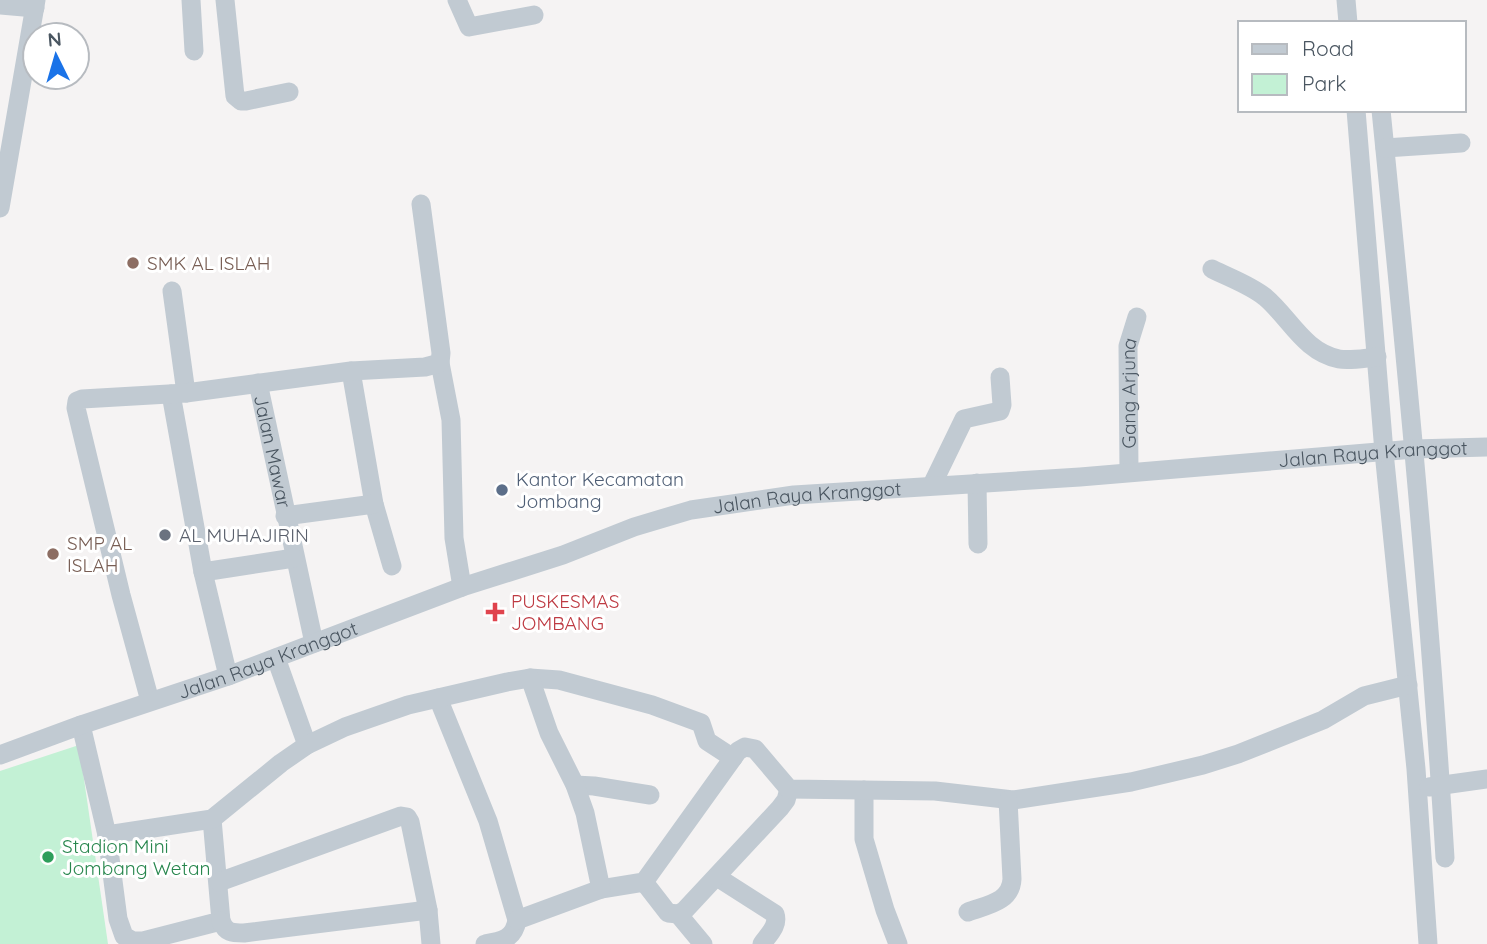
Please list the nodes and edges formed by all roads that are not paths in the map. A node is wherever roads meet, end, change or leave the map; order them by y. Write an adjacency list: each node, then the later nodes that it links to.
1 (191, 0): 9 (street)
2 (225, 0): 10 (street)
3 (457, 0): 7 (street)
4 (1346, 0): 8 (street)
5 (36, 4): 6 (street); 11 (street)
6 (0, 5)
7 (534, 15)
8 (1348, 21)
9 (194, 51)
10 (289, 92)
11 (9, 98): 17 (street)
12 (1356, 112): 18 (street)
13 (1381, 112): 15 (street)
14 (1461, 143): 15 (street)
15 (1385, 148): 18 (street)
16 (421, 204): 23 (street)
17 (0, 208)
18 (1381, 228): 22 (street); 29 (street)
19 (1212, 269): 22 (street)
20 (172, 291): 27 (street)
21 (1137, 317): 30 (street, Gang Arjuna)
22 (1377, 357): 29 (street)
23 (440, 363): 24 (street); 39 (street)
24 (351, 371): 26 (street); 33 (street)
25 (1000, 377): 32 (street)
26 (258, 383): 27 (street); 34 (street, Jalan Mawar)
27 (178, 394): 38 (street); 46 (street)
28 (1487, 447): 29 (street, Jalan Raya Kranggot)
29 (1400, 451): 30 (street, Jalan Raya Kranggot); 44 (street); 53 (street)
30 (1129, 472): 31 (street, Jalan Raya Kranggot)
31 (978, 483): 32 (street, Jalan Raya Kranggot); 35 (street)
32 (932, 485): 39 (street, Jalan Raya Kranggot)
33 (374, 505): 34 (street); 37 (street)
34 (285, 516): 36 (street, Jalan Mawar)
35 (978, 544)
36 (294, 558): 38 (street); 40 (street, Jalan Mawar)
37 (392, 566)
38 (203, 572): 42 (street)
39 (463, 587): 40 (street, Jalan Raya Kranggot)
40 (314, 643): 41 (street, Jalan Raya Kranggot)
41 (276, 658): 42 (street, Jalan Raya Kranggot); 48 (street)
42 (228, 676): 46 (street, Jalan Raya Kranggot)
43 (530, 678): 45 (street); 50 (street); 52 (street)
44 (1408, 685): 53 (street); 57 (street)
45 (438, 698): 48 (street); 68 (street)
46 (150, 701): 47 (street, Jalan Raya Kranggot)
47 (81, 725): 49 (street, Jalan Raya Kranggot); 59 (street)
48 (307, 745): 58 (street)
49 (0, 755)
50 (733, 758): 54 (street); 63 (street)
51 (1487, 779): 53 (street)
52 (575, 785): 56 (street); 64 (street)
53 (1429, 787): 60 (street); 75 (street)
54 (789, 789): 55 (street); 61 (street)
55 (864, 790): 57 (street); 74 (street)
56 (650, 795)
57 (1007, 800): 66 (street)
58 (212, 818): 59 (street); 62 (street)
59 (107, 835): 69 (street)
60 (1445, 858)
61 (717, 877): 67 (street); 73 (street)
62 (219, 882): 65 (street); 69 (street)
63 (644, 883): 64 (street); 67 (street)
64 (601, 888): 68 (street)
65 (428, 910): 69 (street); 70 (street)
66 (968, 912)
67 (678, 914): 72 (street)
68 (517, 919): 71 (street)
69 (220, 921)
70 (431, 944)
71 (485, 944)
72 (703, 944)
73 (762, 944)
74 (898, 944)
75 (1428, 944)

